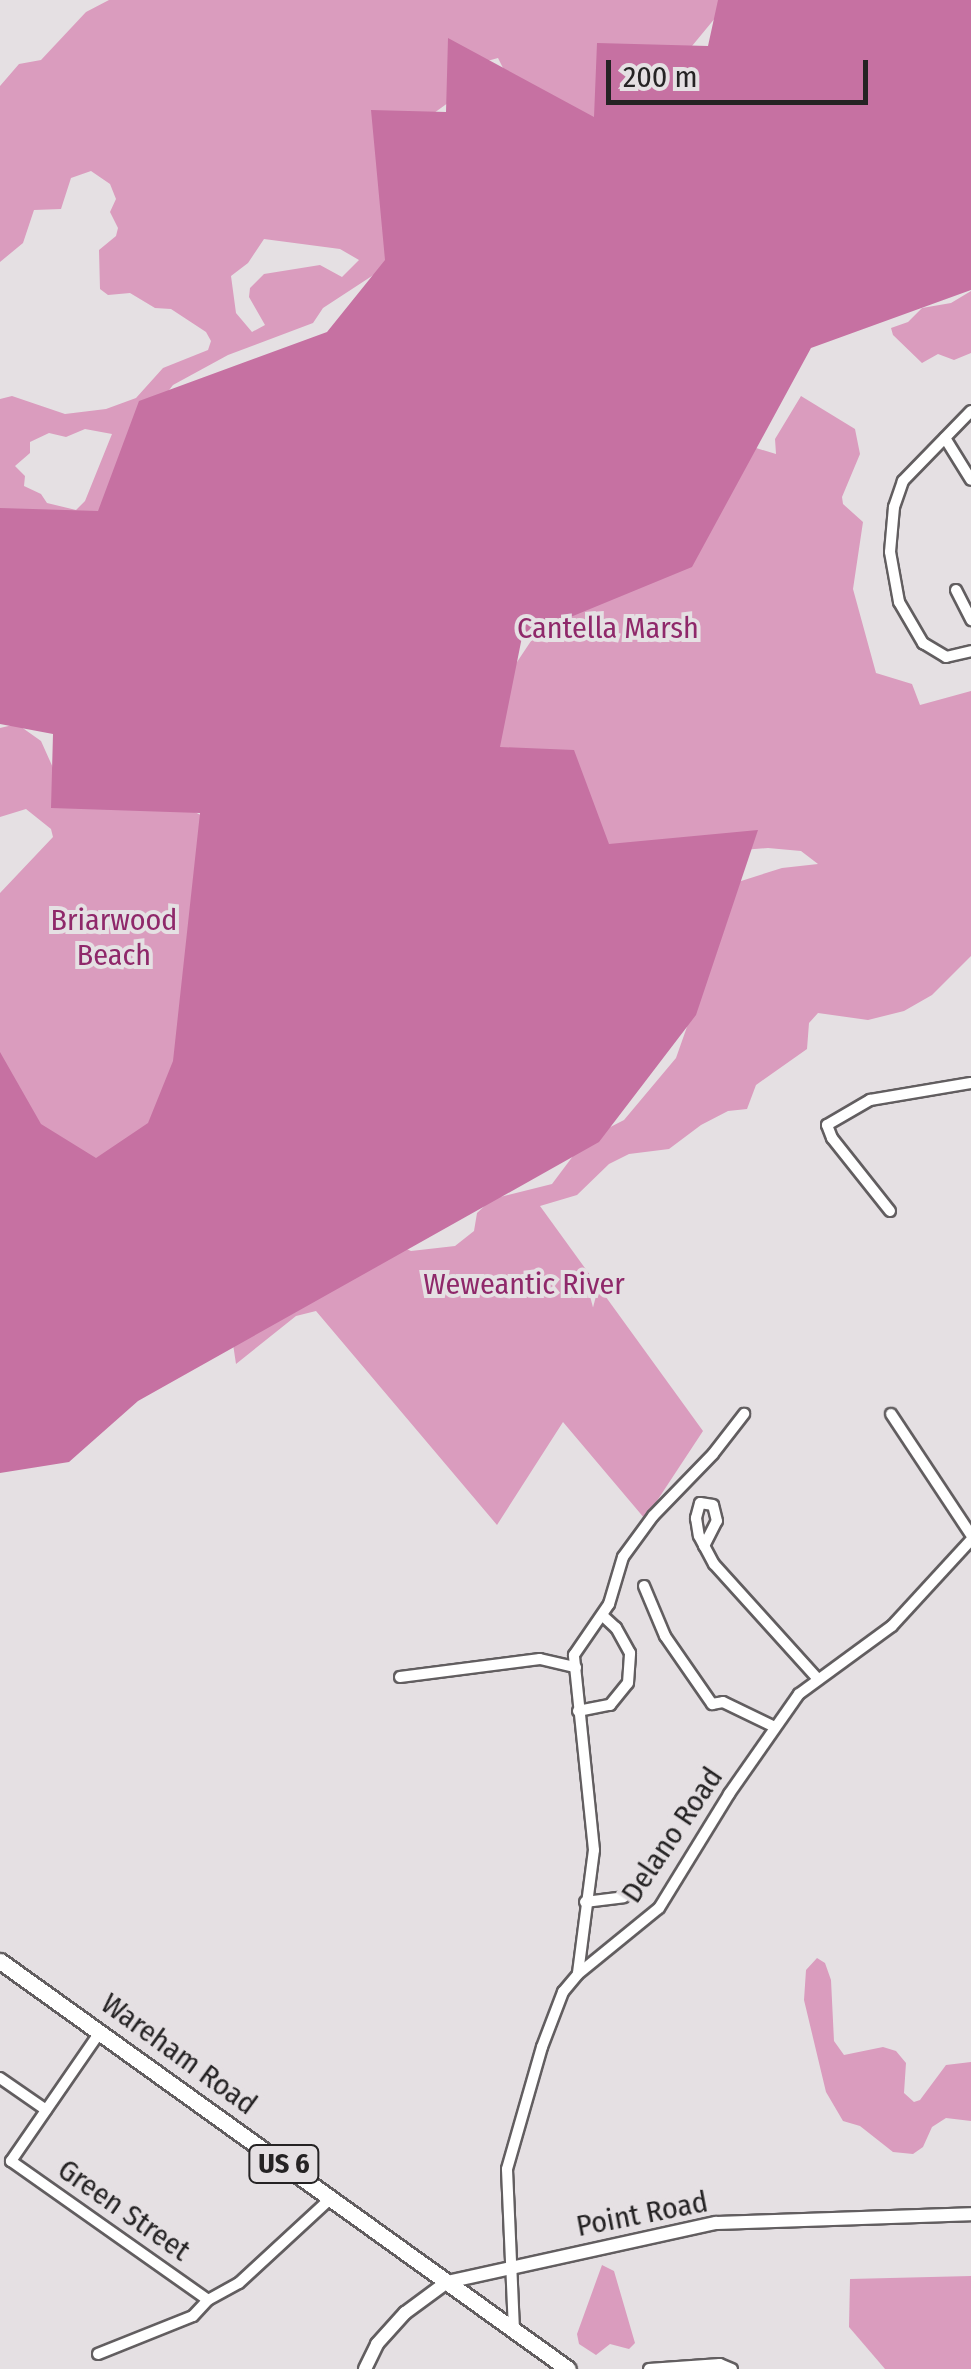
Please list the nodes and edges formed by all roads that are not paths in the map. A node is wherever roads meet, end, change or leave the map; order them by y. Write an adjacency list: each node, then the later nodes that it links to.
1 (971, 411): 2 (street)
2 (945, 438): 3 (street); 6 (street)
3 (971, 480)
4 (956, 590): 5 (street)
5 (971, 620)
6 (971, 651)
7 (971, 1083): 8 (street)
8 (890, 1211)
9 (744, 1414): 14 (street)
10 (891, 1414): 11 (street)
11 (971, 1537): 17 (street, Delano Road)
12 (704, 1546): 17 (street)
13 (644, 1586): 19 (street)
14 (602, 1614): 15 (street); 18 (street)
15 (576, 1667): 16 (street); 18 (street)
16 (400, 1677)
17 (817, 1678): 19 (street, Delano Road)
18 (578, 1711): 21 (street)
19 (775, 1727): 23 (street, Delano Road)
20 (624, 1897): 21 (street)
21 (585, 1902): 23 (street)
22 (0, 1961): 24 (main road, Wareham Road / US 6)
23 (578, 1974): 29 (street, Delano Road)
24 (100, 2032): 26 (street); 27 (main road, Wareham Road / US 6)
25 (0, 2078): 26 (street)
26 (46, 2110): 31 (street, Green Street)
27 (331, 2198): 30 (main road, Wareham Road / US 6); 31 (street)
28 (971, 2214): 29 (street, Point Road)
29 (509, 2268): 30 (street, Point Road); 32 (street, Delano Road)
30 (447, 2282): 32 (main road, Wareham Road / US 6); 34 (street, Point Road)
31 (208, 2300): 33 (street)
32 (514, 2330): 35 (main road, Wareham Road / US 6)
33 (98, 2354)
34 (365, 2369)
35 (568, 2369)
36 (649, 2369): 37 (street)
37 (732, 2369)

